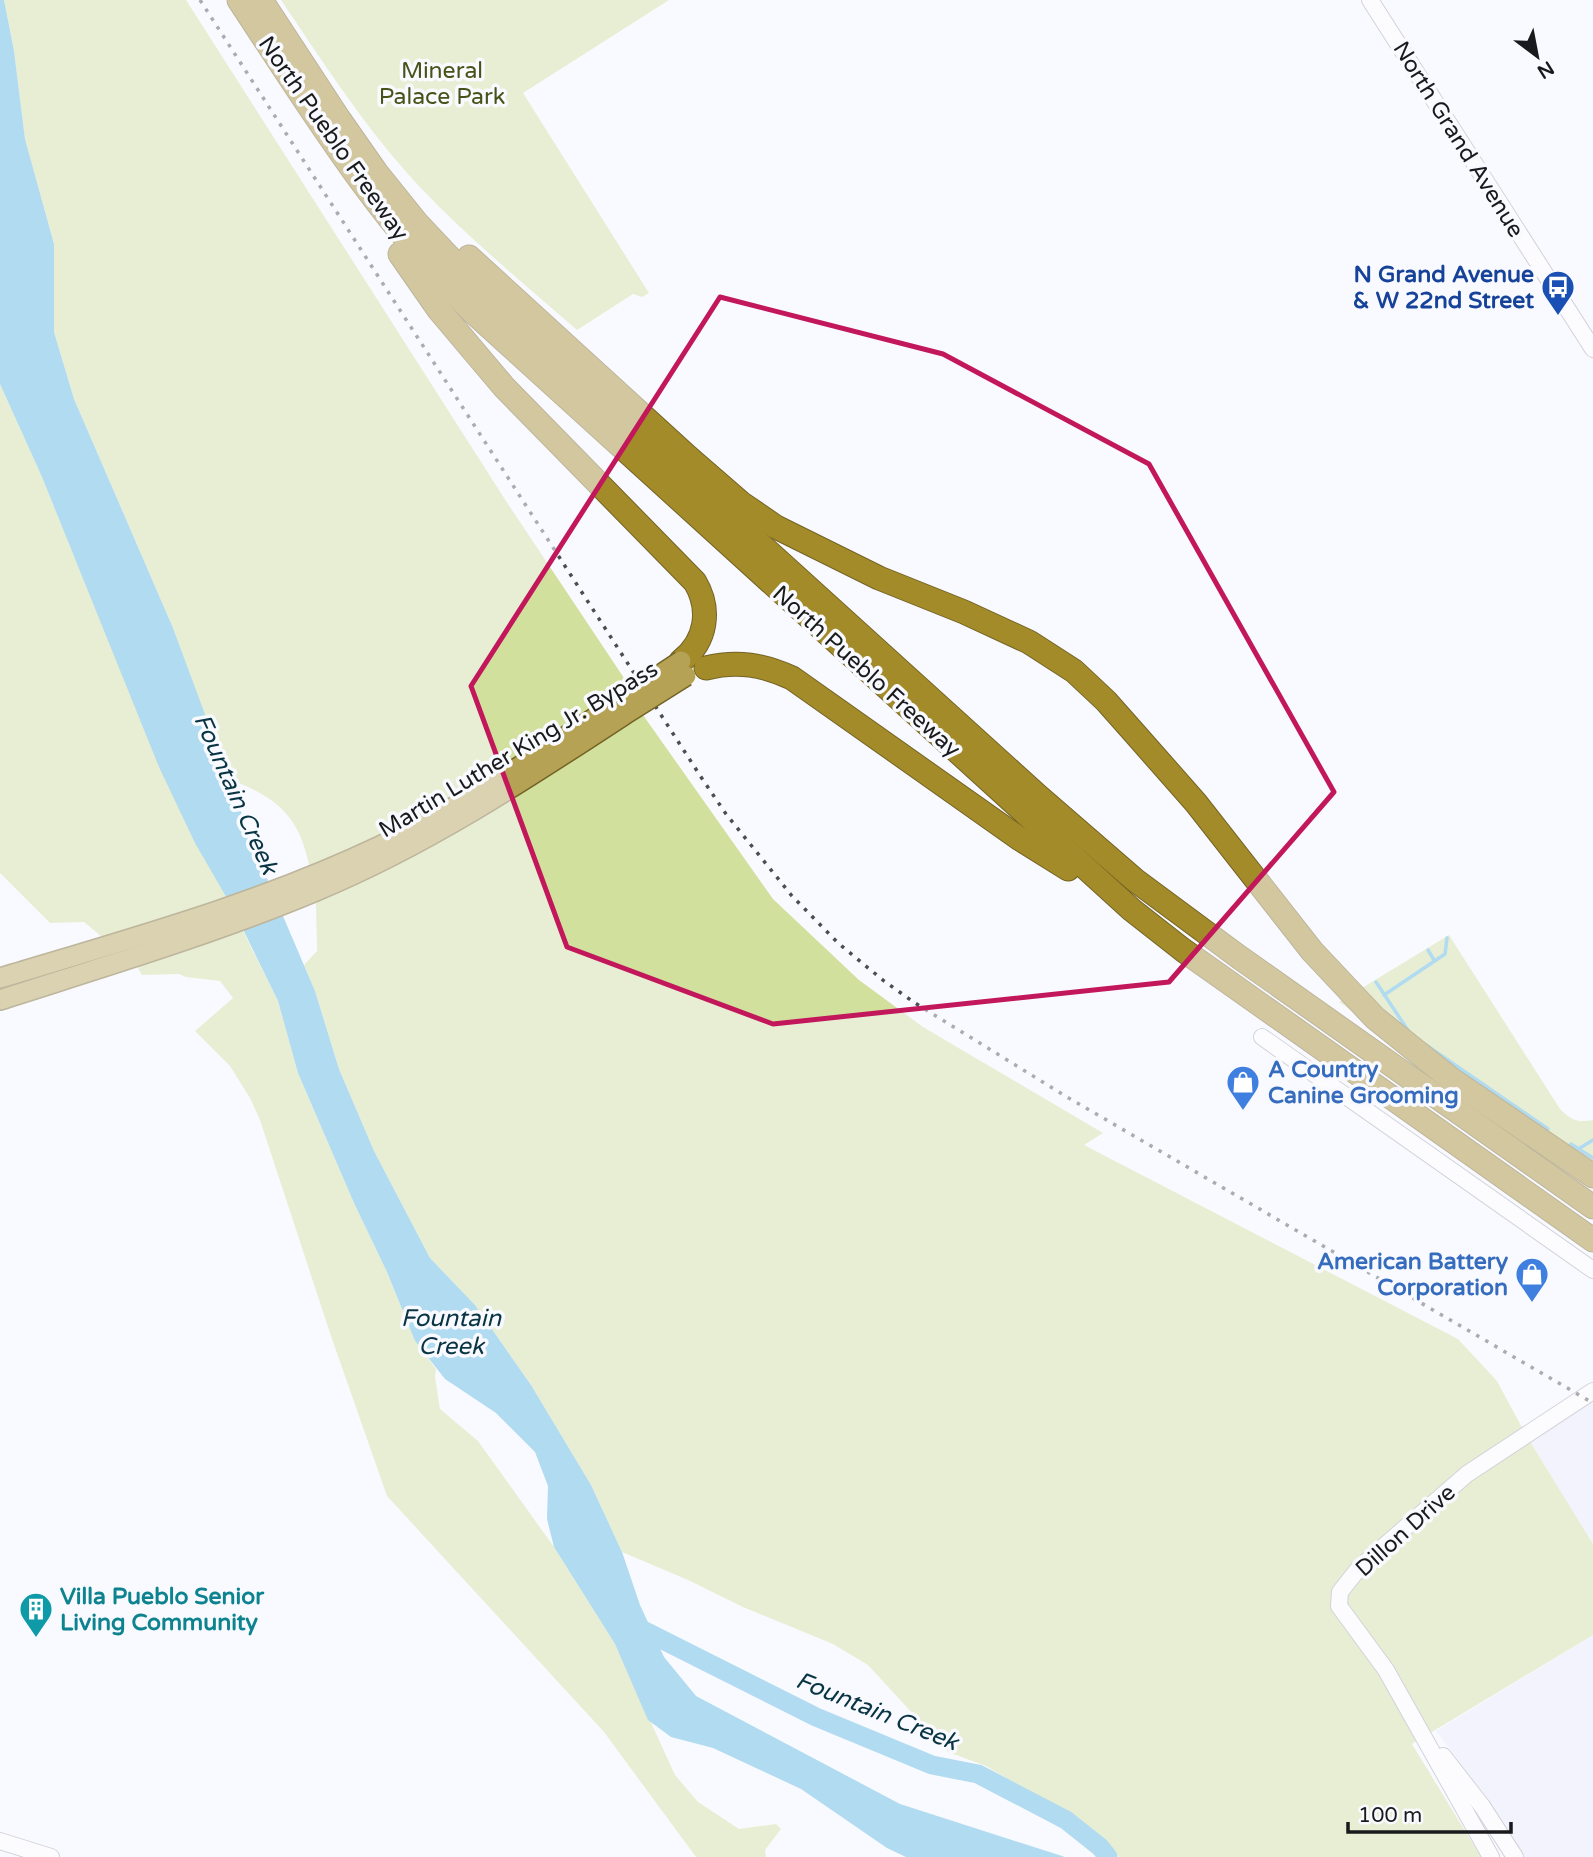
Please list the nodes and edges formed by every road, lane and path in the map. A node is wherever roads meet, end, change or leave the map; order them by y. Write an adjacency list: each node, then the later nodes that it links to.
1 (239, 0): 4 (highway, North Pueblo Freeway)
2 (261, 0): 5 (highway, North Pueblo Freeway)
3 (1370, 0): 6 (street, North Grand Avenue)
4 (349, 167): 7 (highway); 8 (highway, North Pueblo Freeway)
5 (376, 172): 13 (highway); 14 (highway, North Pueblo Freeway)
6 (1593, 349)
7 (691, 668): 8 (highway); 9 (highway, Martin Luther King Jr. Bypass, bridge)
8 (1132, 910): 15 (highway, North Pueblo Freeway)
9 (209, 923): 10 (highway, Martin Luther King Jr. Bypass); 11 (highway, Martin Luther King Jr. Bypass)
10 (0, 978)
11 (0, 1000)
12 (1262, 1037): 16 (street)
13 (1593, 1176)
14 (1593, 1207)
15 (1593, 1240)
16 (1593, 1270)
17 (1593, 1391): 18 (street, Dillon Drive)
18 (1413, 1718): 21 (street, Dillon Drive); 22 (street, Dillon Drive)
19 (0, 1841): 20 (street)
20 (51, 1857)
21 (1491, 1857)
22 (1515, 1857)

